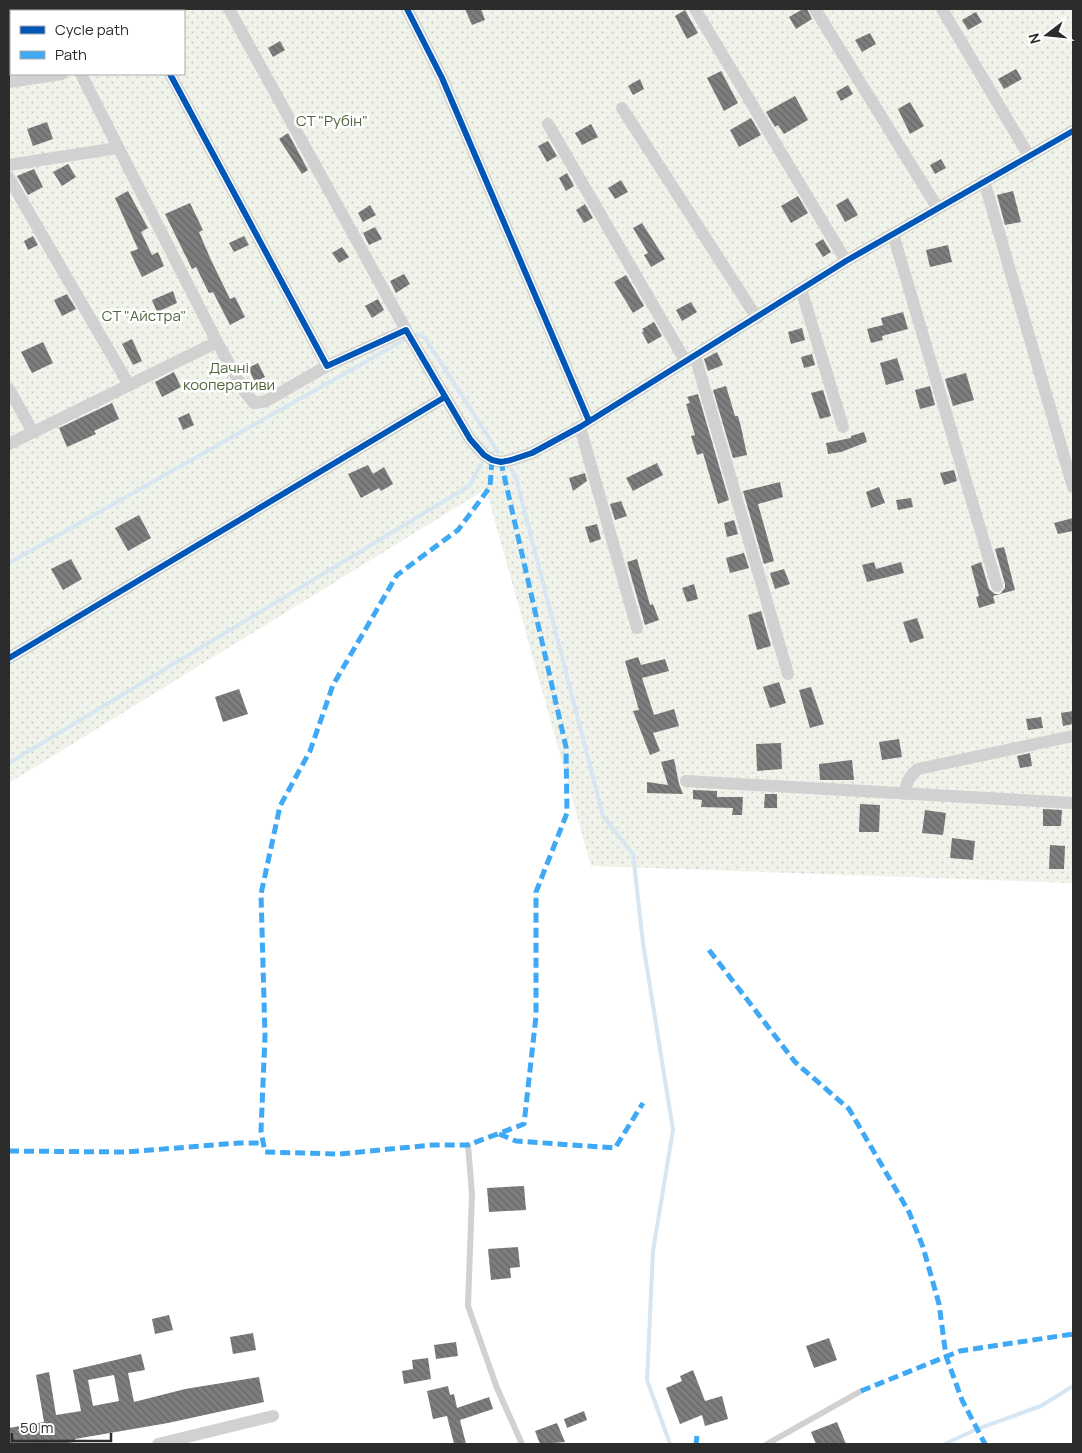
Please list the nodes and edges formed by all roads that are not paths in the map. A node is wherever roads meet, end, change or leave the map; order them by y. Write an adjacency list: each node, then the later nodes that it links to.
1 (229, 9): 23 (street)
2 (406, 9): 30 (street)
3 (694, 9): 20 (street)
4 (815, 9): 18 (street)
5 (942, 9): 14 (street)
6 (52, 75): 9 (street)
7 (81, 75): 13 (street)
8 (171, 75): 26 (street)
9 (10, 79)
10 (622, 108): 22 (street)
11 (548, 124): 25 (street)
12 (1073, 131): 14 (street)
13 (117, 148): 15 (street); 24 (street)
14 (1029, 156): 17 (street)
15 (9, 165)
16 (9, 178): 27 (street)
17 (984, 181): 18 (street); 34 (street)
18 (937, 208): 19 (street)
19 (893, 234): 20 (street); 35 (street)
20 (846, 261): 21 (street)
21 (801, 289): 22 (street); 31 (street)
22 (757, 318): 25 (street)
23 (406, 330): 26 (street); 29 (street)
24 (217, 342): 26 (street); 27 (street)
25 (691, 359): 30 (street); 38 (street)
26 (327, 366)
27 (129, 385): 32 (street)
28 (9, 389): 32 (street)
29 (445, 397): 30 (street); 37 (street)
30 (585, 424): 36 (street)
31 (843, 427)
32 (33, 432): 33 (street)
33 (9, 444)
34 (1073, 487)
35 (997, 586)
36 (637, 628)
37 (9, 658)
38 (788, 674)
39 (1073, 736): 41 (street)
40 (686, 781): 41 (street)
41 (905, 794): 42 (street)
42 (1073, 803)
43 (468, 1145): 47 (lane)
44 (861, 1391): 48 (lane)
45 (273, 1416): 46 (street)
46 (158, 1444)
47 (522, 1444)
48 (767, 1444)

